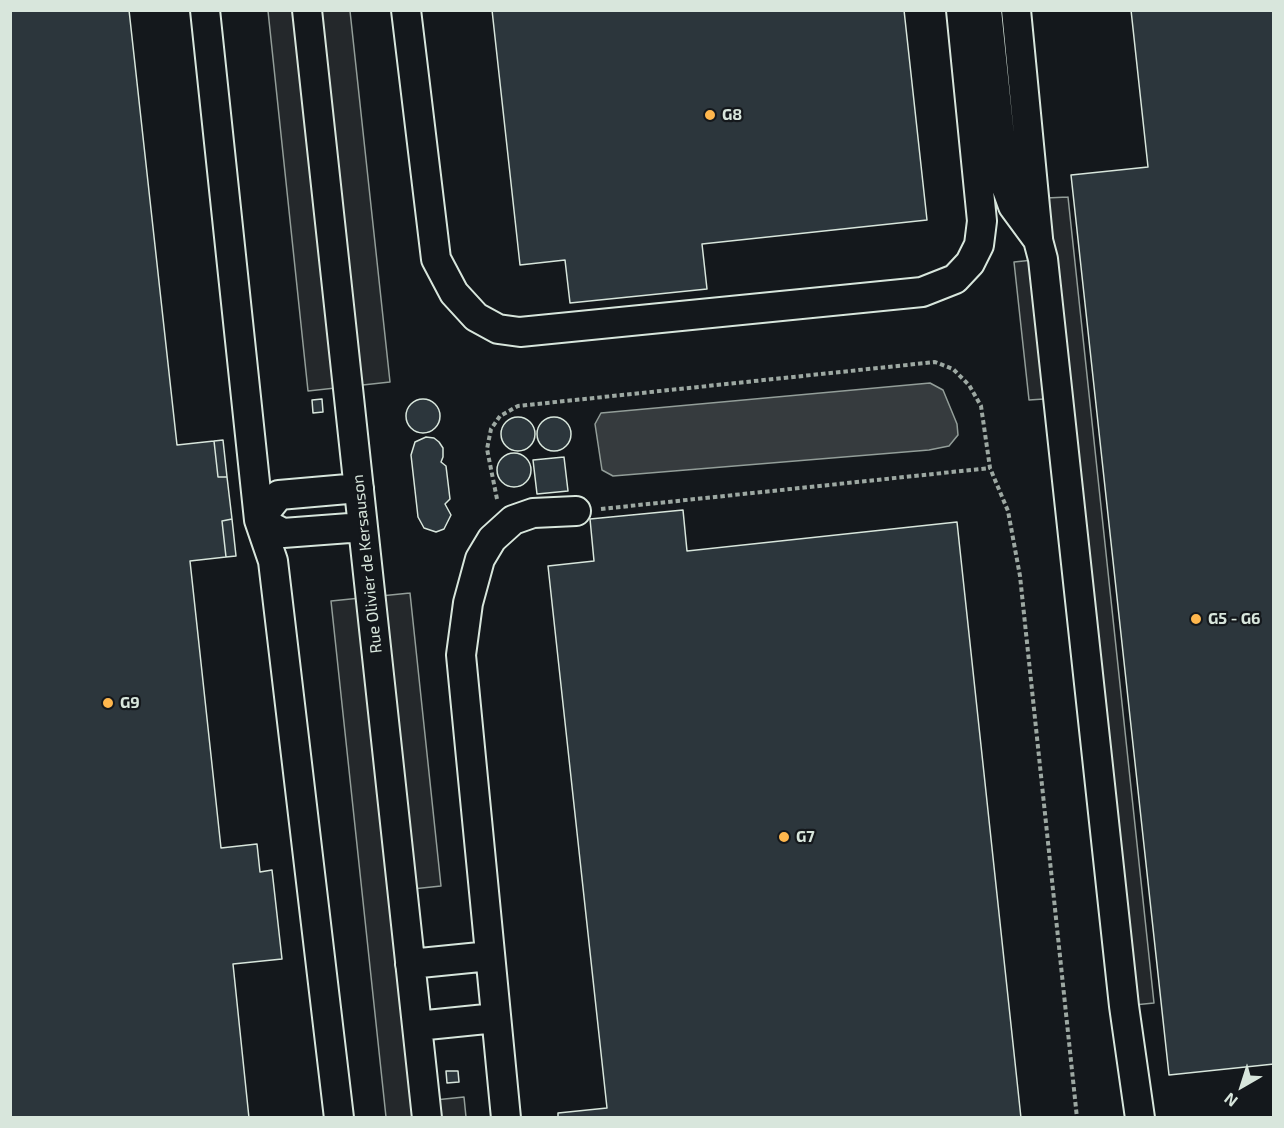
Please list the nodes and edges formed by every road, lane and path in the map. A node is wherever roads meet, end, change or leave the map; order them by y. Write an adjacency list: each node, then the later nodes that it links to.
1 (205, 10): 11 (street)
2 (307, 10): 9 (street, Rue Olivier de Kersauson)
3 (406, 10): 4 (street)
4 (961, 10)
5 (987, 10): 7 (street)
6 (1016, 10): 7 (street)
7 (1038, 240): 22 (street)
8 (990, 468): 10 (path); 13 (path); 21 (path)
9 (359, 488): 11 (street); 12 (street, Rue Olivier de Kersauson)
10 (576, 511): 13 (street)
11 (259, 519): 12 (street); 18 (street)
12 (363, 527): 15 (street, Rue Olivier de Kersauson)
13 (503, 529): 14 (street)
14 (490, 956): 15 (street); 16 (street)
15 (410, 964): 17 (street, Rue Olivier de Kersauson)
16 (496, 1018): 17 (street); 20 (street)
17 (417, 1026): 19 (street, Rue Olivier de Kersauson)
18 (339, 1118)
19 (427, 1118)
20 (506, 1118)
21 (1077, 1118)
22 (1140, 1118)

